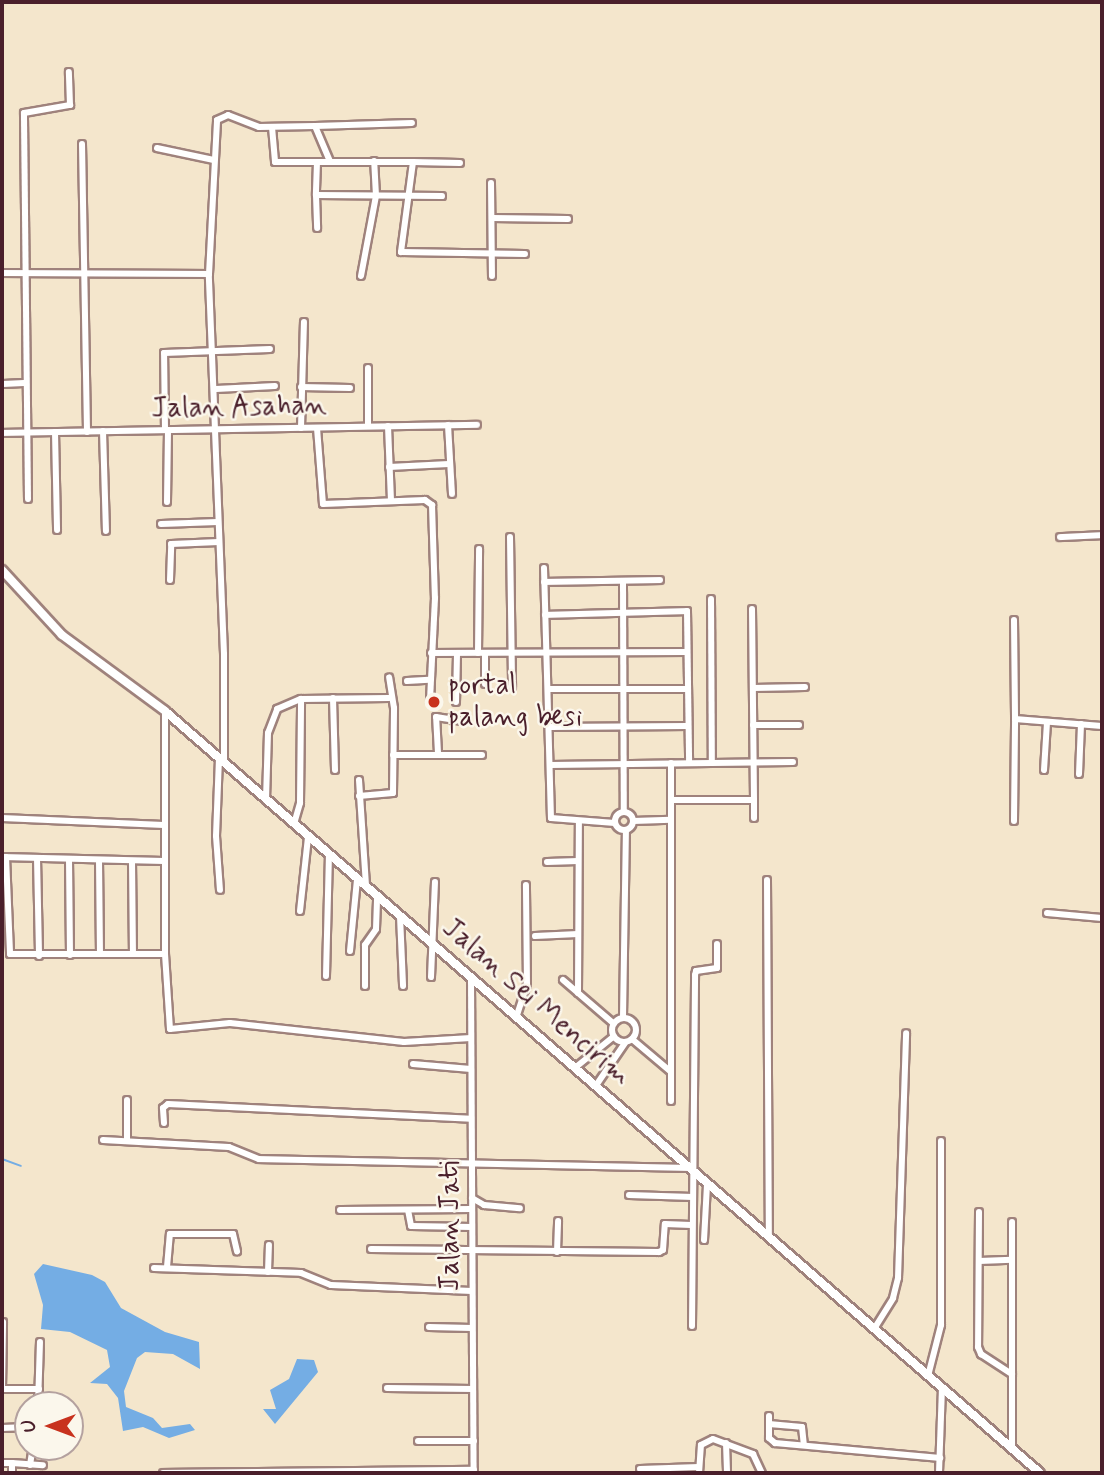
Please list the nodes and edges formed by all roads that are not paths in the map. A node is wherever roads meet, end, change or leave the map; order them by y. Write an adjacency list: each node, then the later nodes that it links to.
1 (69, 72): 24 (street)
2 (412, 123): 3 (street)
3 (315, 126): 4 (street); 8 (street)
4 (272, 127): 7 (street); 10 (street)
5 (82, 144): 25 (street)
6 (157, 148): 7 (street)
7 (214, 160): 26 (street)
8 (330, 161): 9 (street); 10 (street)
9 (374, 161): 11 (street); 15 (street)
10 (317, 162): 14 (street)
11 (412, 162): 12 (street); 16 (street)
12 (460, 163)
13 (491, 183): 18 (street)
14 (316, 195): 15 (street); 20 (street)
15 (376, 196): 16 (street); 27 (street)
16 (411, 196): 17 (street); 21 (street)
17 (442, 196)
18 (492, 218): 19 (street); 21 (street)
19 (568, 219)
20 (317, 228)
21 (492, 254): 22 (street); 28 (street)
22 (525, 254)
23 (2, 273): 24 (street)
24 (24, 273): 25 (street); 33 (street)
25 (84, 274): 26 (street); 50 (street)
26 (209, 274): 31 (street)
27 (361, 276)
28 (492, 276)
29 (303, 323): 36 (street)
30 (270, 349): 31 (street)
31 (214, 352): 37 (street); 45 (street)
32 (369, 368): 41 (street)
33 (24, 383): 34 (street); 48 (street)
34 (4, 384)
35 (275, 386): 37 (street)
36 (301, 387): 38 (street); 43 (street)
37 (216, 388): 46 (street)
38 (350, 388)
39 (448, 425): 40 (street, Jalan Asahan); 42 (street, Jalan Asahan); 52 (street)
40 (477, 425)
41 (368, 426): 42 (street, Jalan Asahan); 44 (street, Jalan Asahan)
42 (388, 426): 53 (street)
43 (300, 428): 44 (street, Jalan Asahan); 46 (street, Jalan Asahan)
44 (317, 428): 56 (street)
45 (166, 430): 46 (street, Jalan Asahan); 47 (street, Jalan Asahan); 57 (street)
46 (216, 430): 58 (street)
47 (103, 431): 50 (street, Jalan Asahan); 61 (street)
48 (24, 432): 49 (street, Jalan Asahan); 51 (street, Jalan Asahan); 55 (street)
49 (55, 432): 50 (street, Jalan Asahan); 60 (street)
50 (87, 432)
51 (2, 433)
52 (449, 464): 53 (street); 54 (street)
53 (389, 467): 56 (street)
54 (452, 494)
55 (28, 499)
56 (391, 501): 82 (street)
57 (167, 502)
58 (218, 522): 59 (street); 65 (street)
59 (161, 524)
60 (57, 530)
61 (106, 531)
62 (1102, 535): 64 (street)
63 (510, 537): 80 (street)
64 (1060, 537)
65 (219, 542): 69 (street); 114 (street)
66 (479, 550): 84 (street)
67 (544, 568): 71 (street)
68 (2, 570): 100 (street, Jalan Sei Mencirim)
69 (170, 580)
70 (660, 580): 72 (street)
71 (544, 582): 72 (street); 76 (street)
72 (623, 582): 75 (street)
73 (711, 599): 119 (street)
74 (752, 609): 92 (street)
75 (624, 612): 76 (street); 79 (street); 81 (street)
76 (545, 615): 78 (street)
77 (1014, 620): 101 (street)
78 (546, 650): 79 (street); 80 (street); 93 (street)
79 (623, 650): 81 (street); 91 (street)
80 (512, 651): 84 (street); 89 (street)
81 (685, 652): 94 (street)
82 (431, 653): 83 (street); 86 (street)
83 (457, 653): 84 (street); 99 (street)
84 (482, 653): 88 (street)
85 (389, 677): 96 (street)
86 (429, 680): 87 (street); 98 (street)
87 (407, 681)
88 (485, 684)
89 (512, 687)
90 (805, 687): 92 (street)
91 (623, 688): 93 (street); 94 (street); 105 (street)
92 (753, 688): 106 (street)
93 (549, 689): 108 (street)
94 (688, 689): 109 (street)
95 (333, 698): 96 (street); 97 (street); 122 (street)
96 (389, 698): 112 (street)
97 (302, 699): 127 (street); 138 (street)
98 (430, 700)
99 (456, 702)
100 (165, 711): 114 (street, Jalan Sei Mencirim); 139 (street)
101 (1015, 719): 103 (street); 135 (street)
102 (461, 721): 111 (street)
103 (1047, 722): 104 (street); 123 (street)
104 (1082, 724): 110 (street); 124 (street)
105 (623, 725): 108 (street); 109 (street); 120 (street)
106 (753, 725): 107 (street); 115 (street)
107 (799, 725)
108 (550, 726): 121 (street)
109 (688, 726): 118 (street)
110 (1102, 726)
111 (438, 753): 112 (street); 113 (street)
112 (393, 755): 126 (street)
113 (482, 755)
114 (221, 760): 127 (street, Jalan Sei Mencirim); 156 (street)
115 (754, 762): 116 (street); 119 (street); 129 (street)
116 (793, 762)
117 (671, 763): 118 (street); 120 (street); 128 (street)
118 (689, 763): 119 (street)
119 (712, 763)
120 (624, 764): 121 (street); 130 (street)
121 (550, 765): 136 (street)
122 (335, 770)
123 (1044, 770)
124 (1079, 774)
125 (359, 780): 126 (street)
126 (359, 796): 155 (street)
127 (266, 800): 138 (street, Jalan Sei Mencirim)
128 (671, 800): 129 (street); 133 (street)
129 (754, 800): 132 (street)
130 (624, 813): 134 (street); 137 (street)
131 (2, 818): 139 (street)
132 (754, 818)
133 (671, 820): 134 (street); 192 (street)
134 (633, 821): 140 (street)
135 (1014, 821)
136 (579, 822): 137 (street); 148 (street)
137 (615, 823): 140 (street)
138 (294, 824): 141 (street, Jalan Sei Mencirim)
139 (164, 825): 147 (street)
140 (626, 830): 180 (street)
141 (309, 837): 142 (street, Jalan Sei Mencirim); 158 (street)
142 (329, 855): 151 (street, Jalan Sei Mencirim); 172 (street)
143 (4, 857): 144 (street); 171 (street)
144 (37, 858): 145 (street); 171 (street)
145 (69, 859): 146 (street); 170 (street)
146 (99, 860): 149 (street); 167 (street)
147 (164, 861): 149 (street); 169 (street)
148 (578, 861): 150 (street); 162 (street)
149 (132, 862): 168 (street)
150 (547, 862)
151 (357, 879): 155 (street, Jalan Sei Mencirim); 166 (street)
152 (767, 880): 216 (street)
153 (435, 882): 164 (street)
154 (526, 885): 179 (street)
155 (366, 886): 157 (street, Jalan Sei Mencirim)
156 (220, 890)
157 (377, 896): 160 (street, Jalan Sei Mencirim); 176 (street)
158 (300, 911)
159 (1047, 913): 161 (street)
160 (400, 916): 164 (street, Jalan Sei Mencirim); 177 (street)
161 (1102, 918)
162 (578, 934): 163 (street); 178 (street)
163 (535, 936)
164 (431, 943): 173 (street); 174 (street, Jalan Sei Mencirim)
165 (717, 943): 202 (street)
166 (350, 951)
167 (100, 954): 168 (street); 170 (street)
168 (133, 954): 169 (street)
169 (165, 954): 184 (street)
170 (70, 955): 171 (street)
171 (39, 956)
172 (326, 976)
173 (431, 977)
174 (471, 978): 179 (street, Jalan Sei Mencirim); 184 (street, Jalan Jati)
175 (563, 980): 178 (street)
176 (365, 986)
177 (403, 986)
178 (578, 993): 181 (street)
179 (517, 1014): 189 (street, Jalan Sei Mencirim)
180 (623, 1017): 181 (street); 185 (street)
181 (613, 1023): 183 (street)
182 (906, 1033): 233 (street)
183 (613, 1037): 186 (street); 187 (street)
184 (471, 1038): 191 (street, Jalan Jati)
185 (632, 1039): 186 (street); 192 (street)
186 (625, 1043): 190 (street)
187 (595, 1055): 189 (street); 190 (street)
188 (413, 1064): 191 (street)
189 (576, 1067): 193 (street, Jalan Sei Mencirim)
190 (607, 1067): 193 (street)
191 (471, 1069): 196 (street, Jalan Jati)
192 (670, 1071): 195 (street)
193 (597, 1084): 202 (street, Jalan Sei Mencirim)
194 (127, 1100): 199 (street)
195 (671, 1101)
196 (471, 1119): 197 (street); 201 (street, Jalan Jati)
197 (164, 1123)
198 (103, 1140): 199 (street)
199 (127, 1140): 201 (street)
200 (941, 1141): 236 (street)
201 (472, 1166): 202 (street); 206 (street, Jalan Jati)
202 (691, 1170): 203 (street, Jalan Sei Mencirim); 205 (street)
203 (707, 1184): 216 (street, Jalan Sei Mencirim); 217 (street)
204 (629, 1195): 205 (street)
205 (693, 1197): 214 (street)
206 (472, 1198): 207 (street); 208 (street, Jalan Jati)
207 (520, 1208)
208 (472, 1209): 210 (street); 215 (street, Jalan Jati)
209 (340, 1210): 210 (street)
210 (408, 1210): 215 (street)
211 (979, 1212): 224 (street)
212 (558, 1221): 221 (street)
213 (1012, 1222): 223 (street)
214 (691, 1225): 221 (street); 230 (street)
215 (472, 1227): 222 (street, Jalan Jati)
216 (769, 1237): 233 (street, Jalan Sei Mencirim)
217 (704, 1240)
218 (269, 1245): 227 (street)
219 (371, 1249): 222 (street)
220 (237, 1252): 225 (street)
221 (557, 1252): 222 (street)
222 (473, 1253): 228 (street, Jalan Jati)
223 (1012, 1260): 224 (street); 235 (street)
224 (979, 1261): 235 (street)
225 (167, 1267): 226 (street); 227 (street)
226 (154, 1268)
227 (268, 1272): 228 (street)
228 (472, 1291): 232 (street, Jalan Jati)
229 (3, 1322): 239 (street)
230 (692, 1326)
231 (429, 1327): 232 (street)
232 (472, 1328): 241 (street, Jalan Jati)
233 (874, 1329): 236 (street, Jalan Sei Mencirim)
234 (40, 1342): 240 (street)
235 (1012, 1374): 246 (street)
236 (929, 1376): 237 (street, Jalan Sei Mencirim)
237 (942, 1387): 246 (street, Jalan Sei Mencirim); 247 (street)
238 (387, 1388): 241 (street)
239 (2, 1389): 240 (street)
240 (39, 1389)
241 (473, 1390): 243 (street, Jalan Jati)
242 (418, 1441): 243 (street)
243 (474, 1441): 256 (street, Jalan Jati)
244 (726, 1443): 254 (street); 259 (street); 260 (street)
245 (804, 1445): 245 (street); 247 (street)
246 (1012, 1448): 262 (street, Jalan Sei Mencirim)
247 (940, 1458): 261 (street)
248 (31, 1461): 251 (street)
249 (2, 1463): 250 (street)
250 (12, 1463): 251 (street); 257 (street)
251 (30, 1465): 252 (street)
252 (43, 1465)
253 (639, 1469): 254 (street)
254 (699, 1470)
255 (373, 1472): 256 (street); 258 (street)
256 (474, 1472)
257 (12, 1473)
258 (163, 1473)
259 (727, 1473)
260 (762, 1473)
261 (939, 1473)
262 (1039, 1473)

